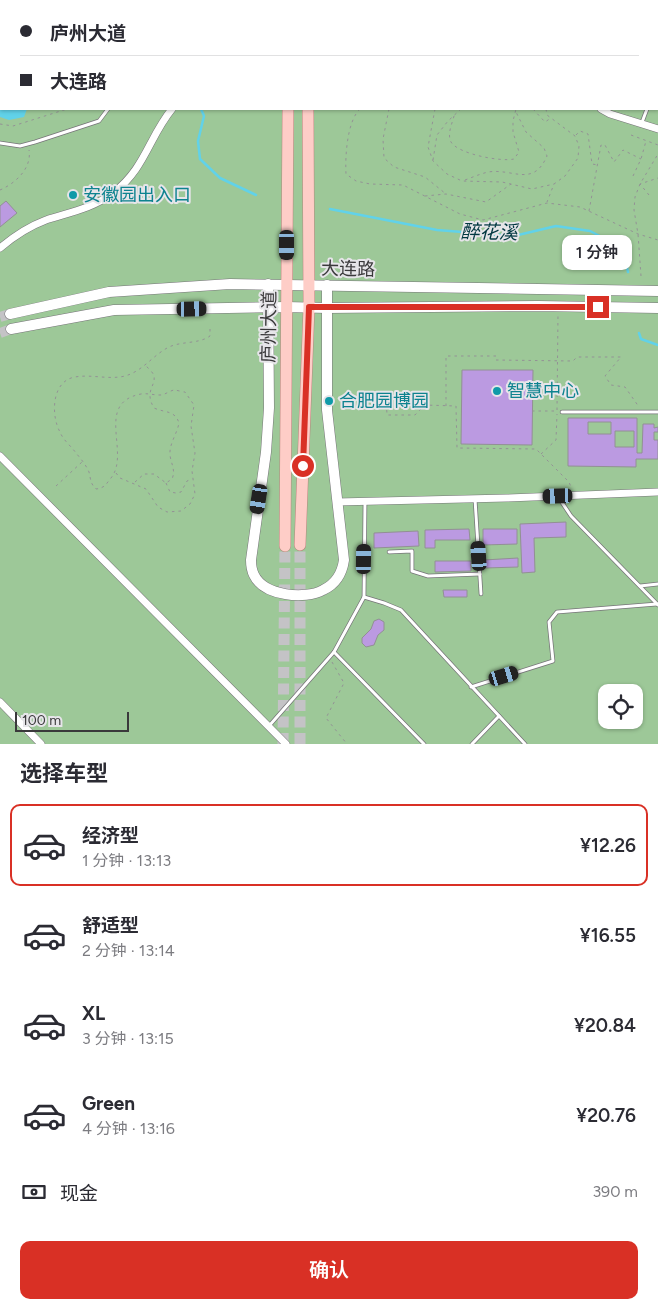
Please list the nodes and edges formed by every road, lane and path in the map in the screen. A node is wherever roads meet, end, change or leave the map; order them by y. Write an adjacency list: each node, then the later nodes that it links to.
1 (64, 110): 17 (path)
2 (107, 110): 24 (lane)
3 (171, 110): 44 (street)
4 (288, 110): 47 (main road, 庐州大道)
5 (308, 110): 48 (main road)
6 (359, 110): 39 (path)
7 (388, 110): 37 (path)
8 (435, 110): 28 (path)
9 (460, 110): 15 (path)
10 (534, 110): 16 (path)
11 (546, 110): 16 (path)
12 (604, 110): 18 (street)
13 (647, 110): 18 (lane)
14 (516, 112): 15 (path); 32 (path)
15 (454, 116): 28 (path)
16 (551, 118): 20 (path)
17 (0, 124)
18 (641, 124): 19 (street)
19 (658, 129)
20 (575, 136): 29 (path); 34 (path)
21 (631, 136): 22 (path)
22 (646, 141): 25 (path); 27 (path)
23 (0, 143): 24 (lane)
24 (28, 144): 36 (path)
25 (658, 145)
26 (658, 154): 35 (path)
27 (641, 159): 29 (path); 30 (path)
28 (433, 160): 32 (path)
29 (598, 165): 41 (path)
30 (633, 176)
31 (658, 178): 35 (path)
32 (462, 181): 33 (path)
33 (511, 184): 34 (path); 37 (path)
34 (554, 184): 40 (path)
35 (640, 184): 38 (path); 42 (path)
36 (0, 190)
37 (446, 194): 39 (path)
38 (649, 195)
39 (424, 196): 40 (path)
40 (547, 203): 41 (path)
41 (589, 212): 42 (path)
42 (638, 234): 43 (path); 45 (path)
43 (658, 240)
44 (0, 248)
45 (640, 276)
46 (268, 284): 47 (main road, 大连路); 54 (main road); 57 (main road, 大连路)
47 (287, 284): 48 (main road, 大连路); 52 (main road, 庐州大道)
48 (309, 285): 49 (main road, 大连路); 53 (main road)
49 (327, 285): 50 (main road, 大连路); 55 (main road)
50 (658, 291)
51 (558, 306): 55 (main road); 56 (main road); 60 (path)
52 (286, 307): 53 (main road); 54 (main road); 85 (main road, 庐州大道)
53 (309, 307): 55 (main road); 84 (main road)
54 (269, 308): 59 (main road); 83 (main road)
55 (327, 308): 83 (main road)
56 (658, 308)
57 (10, 314)
58 (210, 327): 61 (path)
59 (11, 330)
60 (557, 360): 64 (path); 66 (path); 68 (path)
61 (146, 365): 62 (path); 72 (path)
62 (150, 394): 73 (path); 74 (path); 76 (path)
63 (386, 398): 64 (path)
64 (446, 406): 70 (path)
65 (532, 411): 66 (path)
66 (557, 411): 70 (path)
67 (562, 412): 68 (lane)
68 (639, 412): 69 (lane)
69 (658, 412)
70 (541, 454): 79 (path)
71 (0, 456): 98 (street)
72 (82, 462): 73 (path); 77 (path)
73 (116, 474): 75 (path)
74 (192, 479): 75 (path); 76 (path)
75 (134, 483): 76 (path)
76 (166, 483)
77 (56, 486)
78 (658, 492): 79 (street)
79 (574, 495): 80 (street)
80 (558, 496): 81 (street); 89 (lane)
81 (475, 499): 82 (street); 87 (lane)
82 (365, 501): 83 (street); 91 (lane)
83 (337, 502)
84 (300, 545)
85 (285, 546)
86 (389, 552): 87 (lane)
87 (480, 574): 90 (lane)
88 (658, 584): 89 (lane)
89 (639, 586): 92 (lane)
90 (481, 594)
91 (364, 597): 93 (lane); 95 (lane)
92 (657, 605): 95 (lane)
93 (334, 652): 94 (lane); 102 (lane)
94 (330, 657): 98 (lane); 101 (path)
95 (472, 687): 97 (lane)
96 (0, 702): 99 (street)
97 (499, 716): 103 (lane); 104 (lane)
98 (268, 726): 100 (street)
99 (41, 744)
100 (286, 744)
101 (347, 744)
102 (424, 744)
103 (472, 744)
104 (525, 744)

